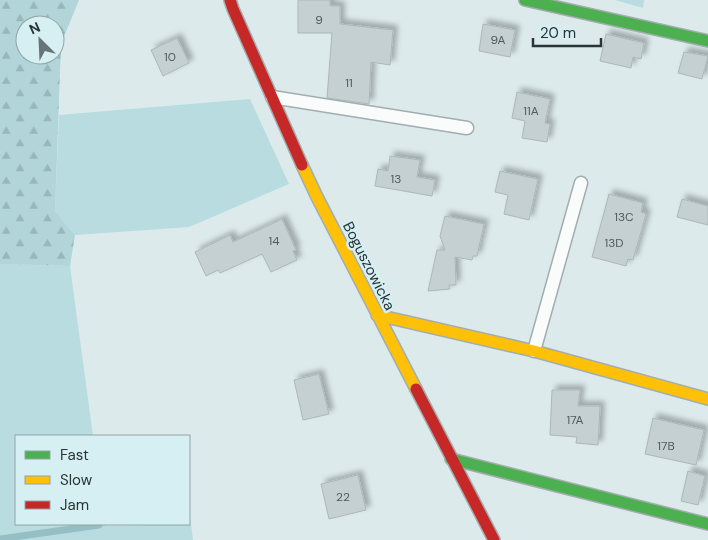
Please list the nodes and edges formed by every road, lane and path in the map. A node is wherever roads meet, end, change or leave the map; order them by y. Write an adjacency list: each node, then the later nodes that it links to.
1 (230, 0): 4 (street, Boguszowicka)
2 (525, 0): 3 (street)
3 (708, 41)
4 (272, 97): 5 (lane); 7 (street, Boguszowicka)
5 (467, 128)
6 (581, 183): 8 (lane)
7 (377, 315): 8 (street); 10 (street, Boguszowicka)
8 (534, 351): 9 (street)
9 (708, 399)
10 (451, 459): 11 (street); 12 (street, Boguszowicka)
11 (708, 524)
12 (494, 540)

